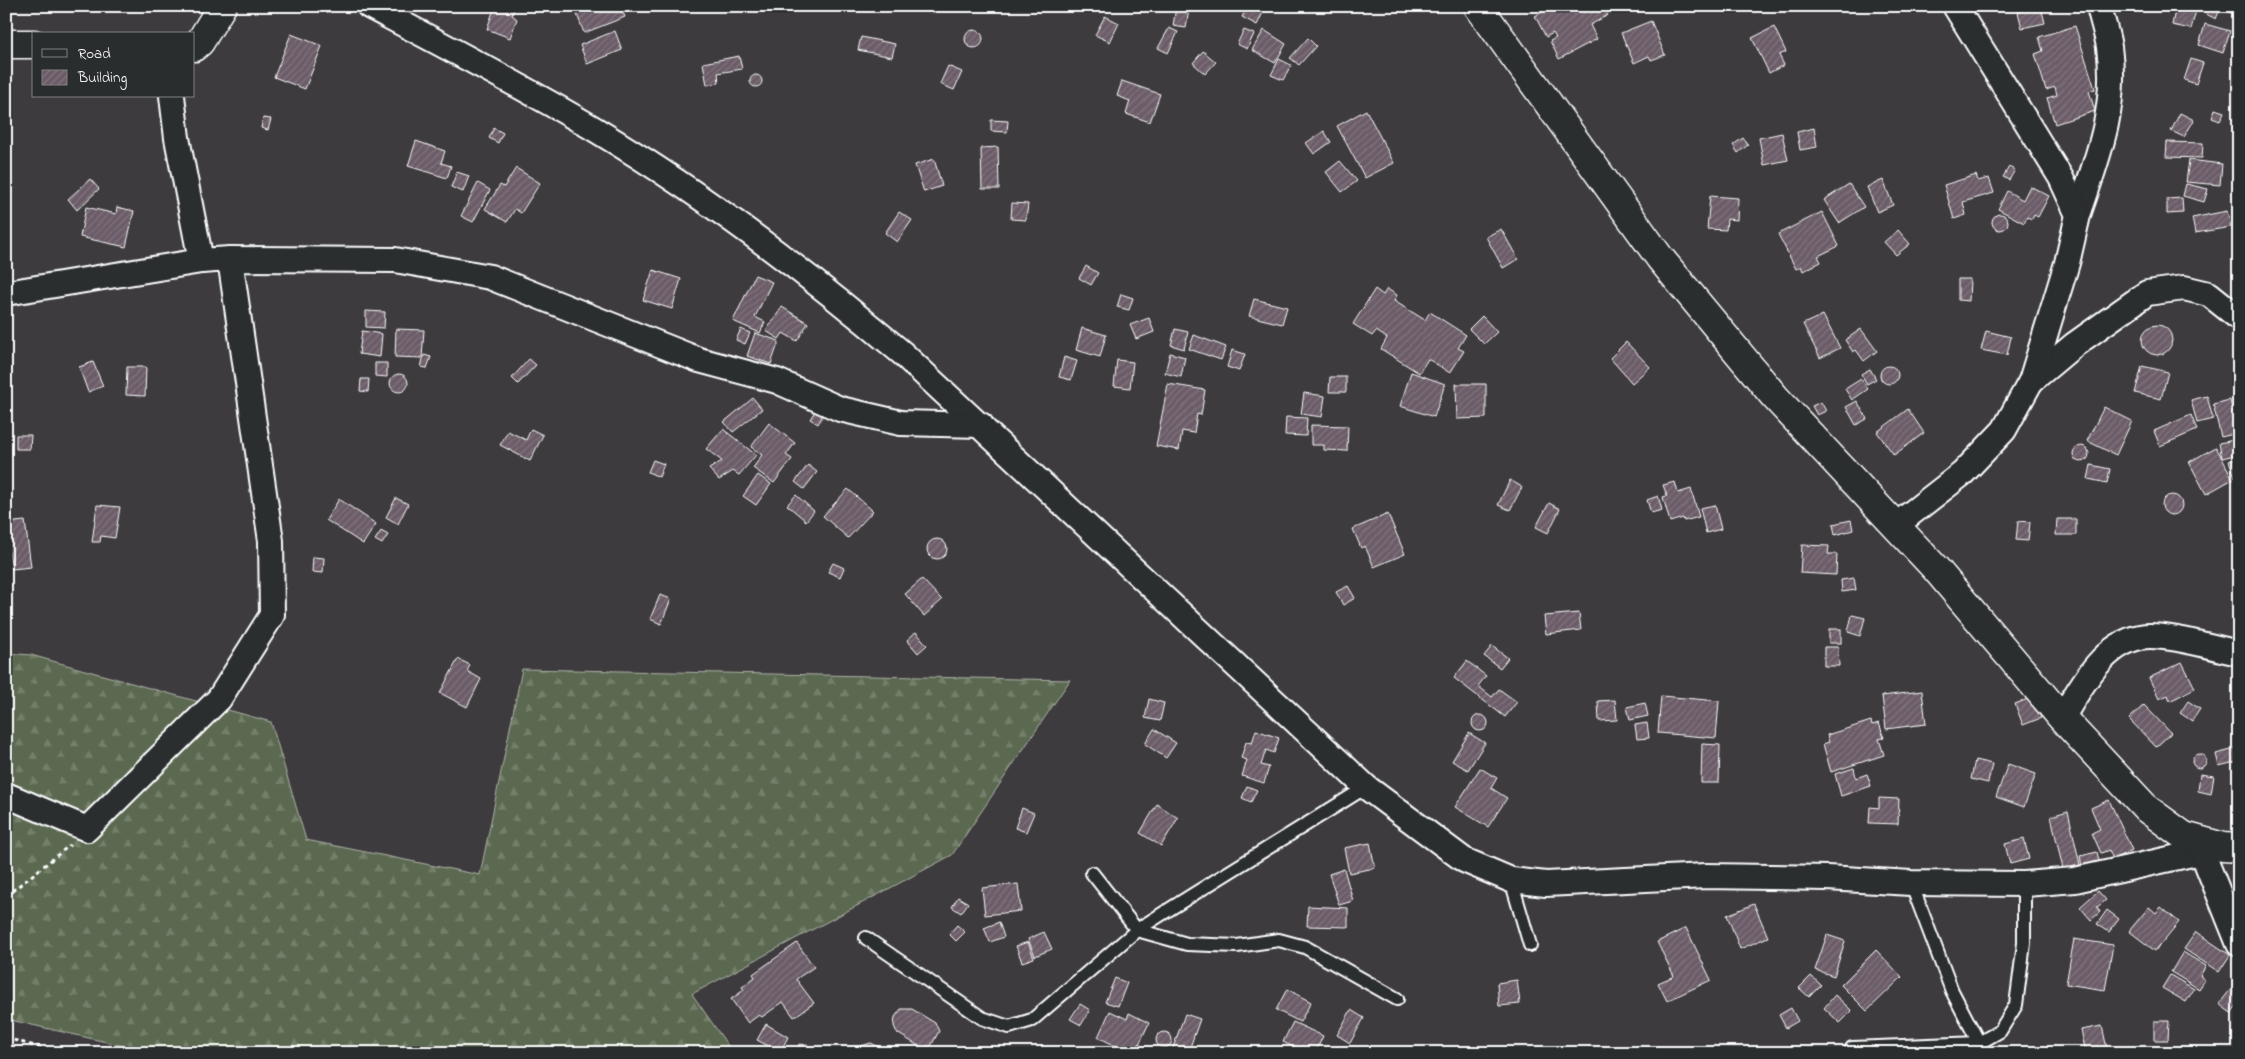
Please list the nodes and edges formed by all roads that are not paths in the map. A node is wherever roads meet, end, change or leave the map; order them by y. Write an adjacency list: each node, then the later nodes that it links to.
1 (222, 6): 8 (street)
2 (369, 6): 16 (street)
3 (1478, 6): 17 (street)
4 (1955, 6): 10 (street)
5 (2099, 6): 10 (street)
6 (6, 44): 7 (street)
7 (32, 44)
8 (195, 45)
9 (172, 98): 12 (street)
10 (2078, 216): 15 (street)
11 (230, 259): 12 (street); 16 (street); 21 (street)
12 (201, 261): 13 (street)
13 (6, 293)
14 (2238, 312): 15 (street)
15 (2031, 381): 17 (street)
16 (981, 425): 20 (street)
17 (1895, 526): 19 (street)
18 (2239, 654): 19 (street)
19 (2062, 718): 22 (street)
20 (1366, 787): 24 (street); 27 (lane)
21 (6, 795)
22 (2221, 849): 26 (street); 29 (street)
23 (1092, 873): 27 (lane)
24 (1511, 880): 25 (street); 30 (lane)
25 (1911, 883): 26 (street); 33 (lane)
26 (2024, 884): 33 (lane)
27 (1137, 930): 28 (lane); 31 (lane)
28 (866, 938)
29 (2239, 944)
30 (1530, 945)
31 (1397, 998)
32 (1852, 1048): 33 (lane)
33 (1982, 1048)

